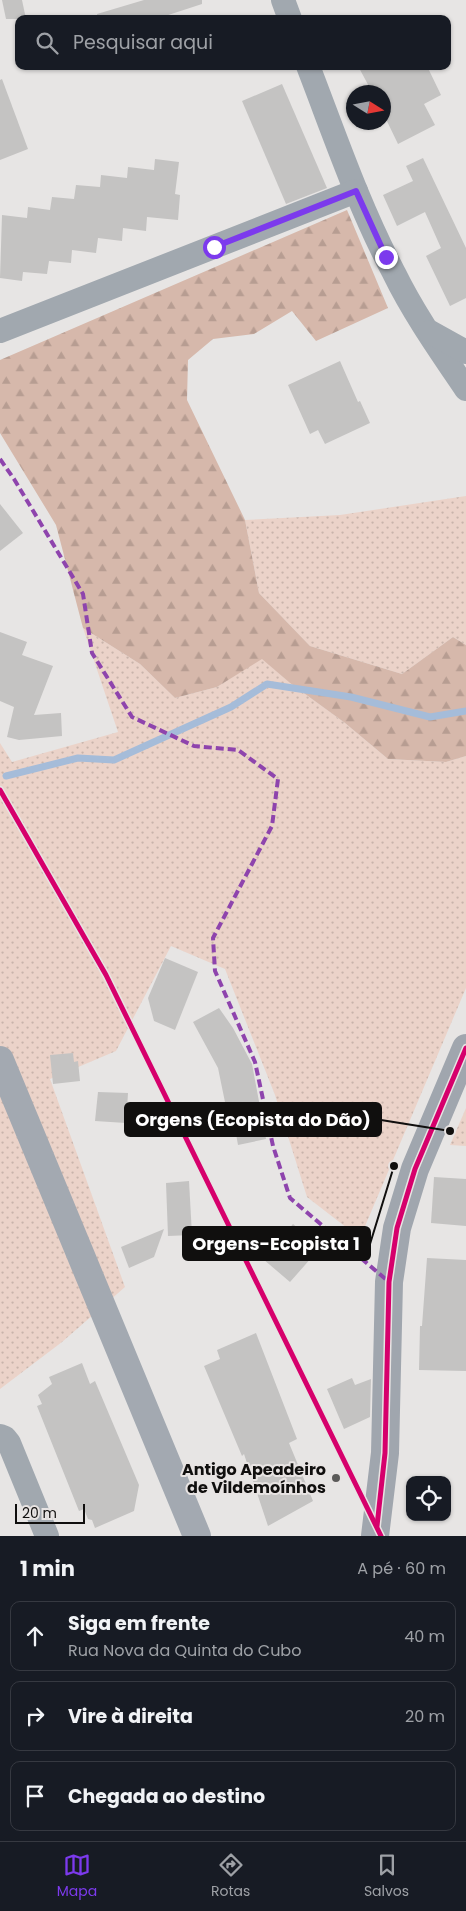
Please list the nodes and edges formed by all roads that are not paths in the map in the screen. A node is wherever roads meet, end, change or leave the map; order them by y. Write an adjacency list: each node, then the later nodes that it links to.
1 (283, 0): 2 (street)
2 (289, 15)
3 (310, 70): 4 (street)
4 (356, 191): 5 (street); 6 (street)
5 (427, 330): 7 (street); 8 (street)
6 (0, 331)
7 (466, 352)
8 (466, 390)
9 (466, 1048): 14 (street)
10 (0, 1060): 13 (main road)
11 (0, 1436): 12 (street)
12 (47, 1536)
13 (197, 1536)
14 (375, 1536)

